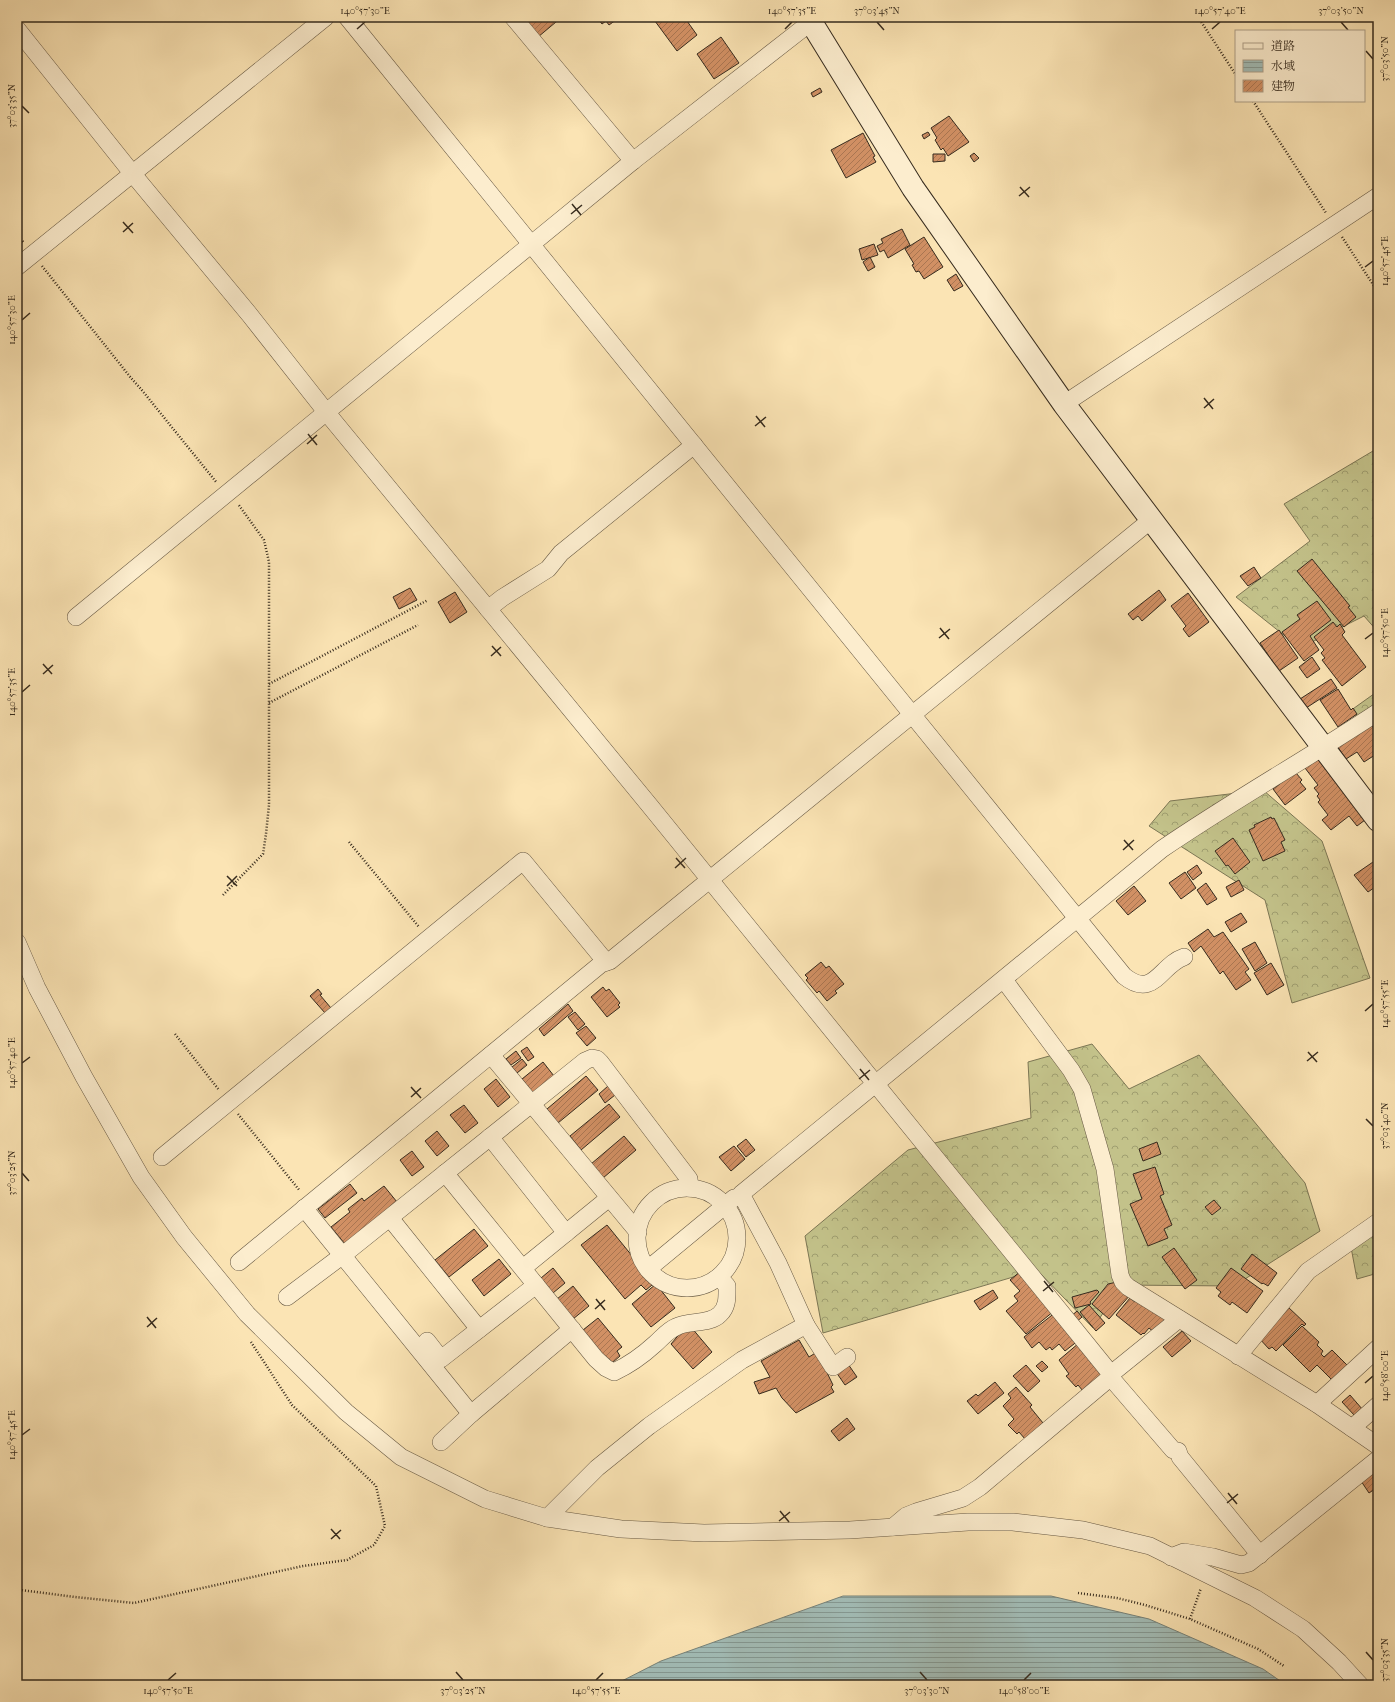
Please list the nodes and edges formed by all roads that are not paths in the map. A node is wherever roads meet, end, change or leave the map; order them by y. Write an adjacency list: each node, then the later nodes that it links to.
1 (326, 17): 7 (street)
2 (347, 17): 9 (street)
3 (513, 17): 6 (street)
4 (809, 19): 6 (street); 11 (street)
5 (17, 29): 7 (street)
6 (633, 161): 9 (street)
7 (132, 173): 10 (street); 12 (street)
8 (1378, 196): 11 (street)
9 (531, 245): 12 (street); 13 (street)
10 (17, 267)
11 (1064, 404): 14 (street)
12 (327, 413): 15 (street); 16 (street)
13 (694, 446): 15 (street); 18 (street)
14 (1151, 520): 18 (street); 19 (street)
15 (488, 609): 21 (street)
16 (76, 617)
17 (1378, 712): 19 (street)
18 (912, 715): 21 (street); 22 (street)
19 (1322, 748): 20 (street); 22 (street)
20 (1378, 820)
21 (709, 879): 25 (street); 28 (street)
22 (1078, 919): 24 (street); 26 (street)
23 (17, 942): 64 (street)
24 (1184, 957)
25 (606, 962): 27 (street); 31 (street)
26 (1004, 980): 28 (street); 49 (street)
27 (491, 1055): 29 (street); 37 (street)
28 (875, 1084): 34 (street); 56 (street)
29 (531, 1105): 30 (street); 33 (street); 35 (street)
30 (490, 1137): 32 (street); 40 (street)
31 (162, 1157)
32 (445, 1173): 38 (street); 44 (street)
33 (690, 1188): 36 (street); 41 (street)
34 (741, 1194): 36 (street); 50 (street)
35 (609, 1198): 40 (street); 41 (street)
36 (725, 1205): 45 (street); 46 (street)
37 (307, 1206): 42 (street); 43 (street)
38 (390, 1218): 42 (street); 51 (street)
39 (1378, 1222): 54 (street)
40 (566, 1232): 44 (street)
41 (638, 1232): 45 (street)
42 (347, 1252): 48 (street); 51 (street); 59 (street)
43 (239, 1262)
44 (523, 1268): 47 (street)
45 (648, 1268): 46 (street)
46 (719, 1277): 52 (street)
47 (536, 1285): 51 (street); 52 (street)
48 (287, 1297)
49 (1179, 1319): 54 (street); 56 (street)
50 (806, 1325): 55 (street); 64 (street)
51 (479, 1329)
52 (572, 1329): 59 (street)
53 (1378, 1348): 57 (street)
54 (1238, 1356): 57 (street)
55 (847, 1357)
56 (1111, 1375): 65 (street); 66 (street)
57 (1317, 1404): 60 (street)
58 (1378, 1404): 60 (street)
59 (471, 1414): 61 (street)
60 (1352, 1428): 62 (street)
61 (441, 1442)
62 (1378, 1446)
63 (1378, 1459): 66 (street)
64 (547, 1518): 65 (street)
65 (892, 1528): 67 (street)
66 (1260, 1555): 67 (street)
67 (1171, 1557): 68 (street)
68 (1360, 1685)

